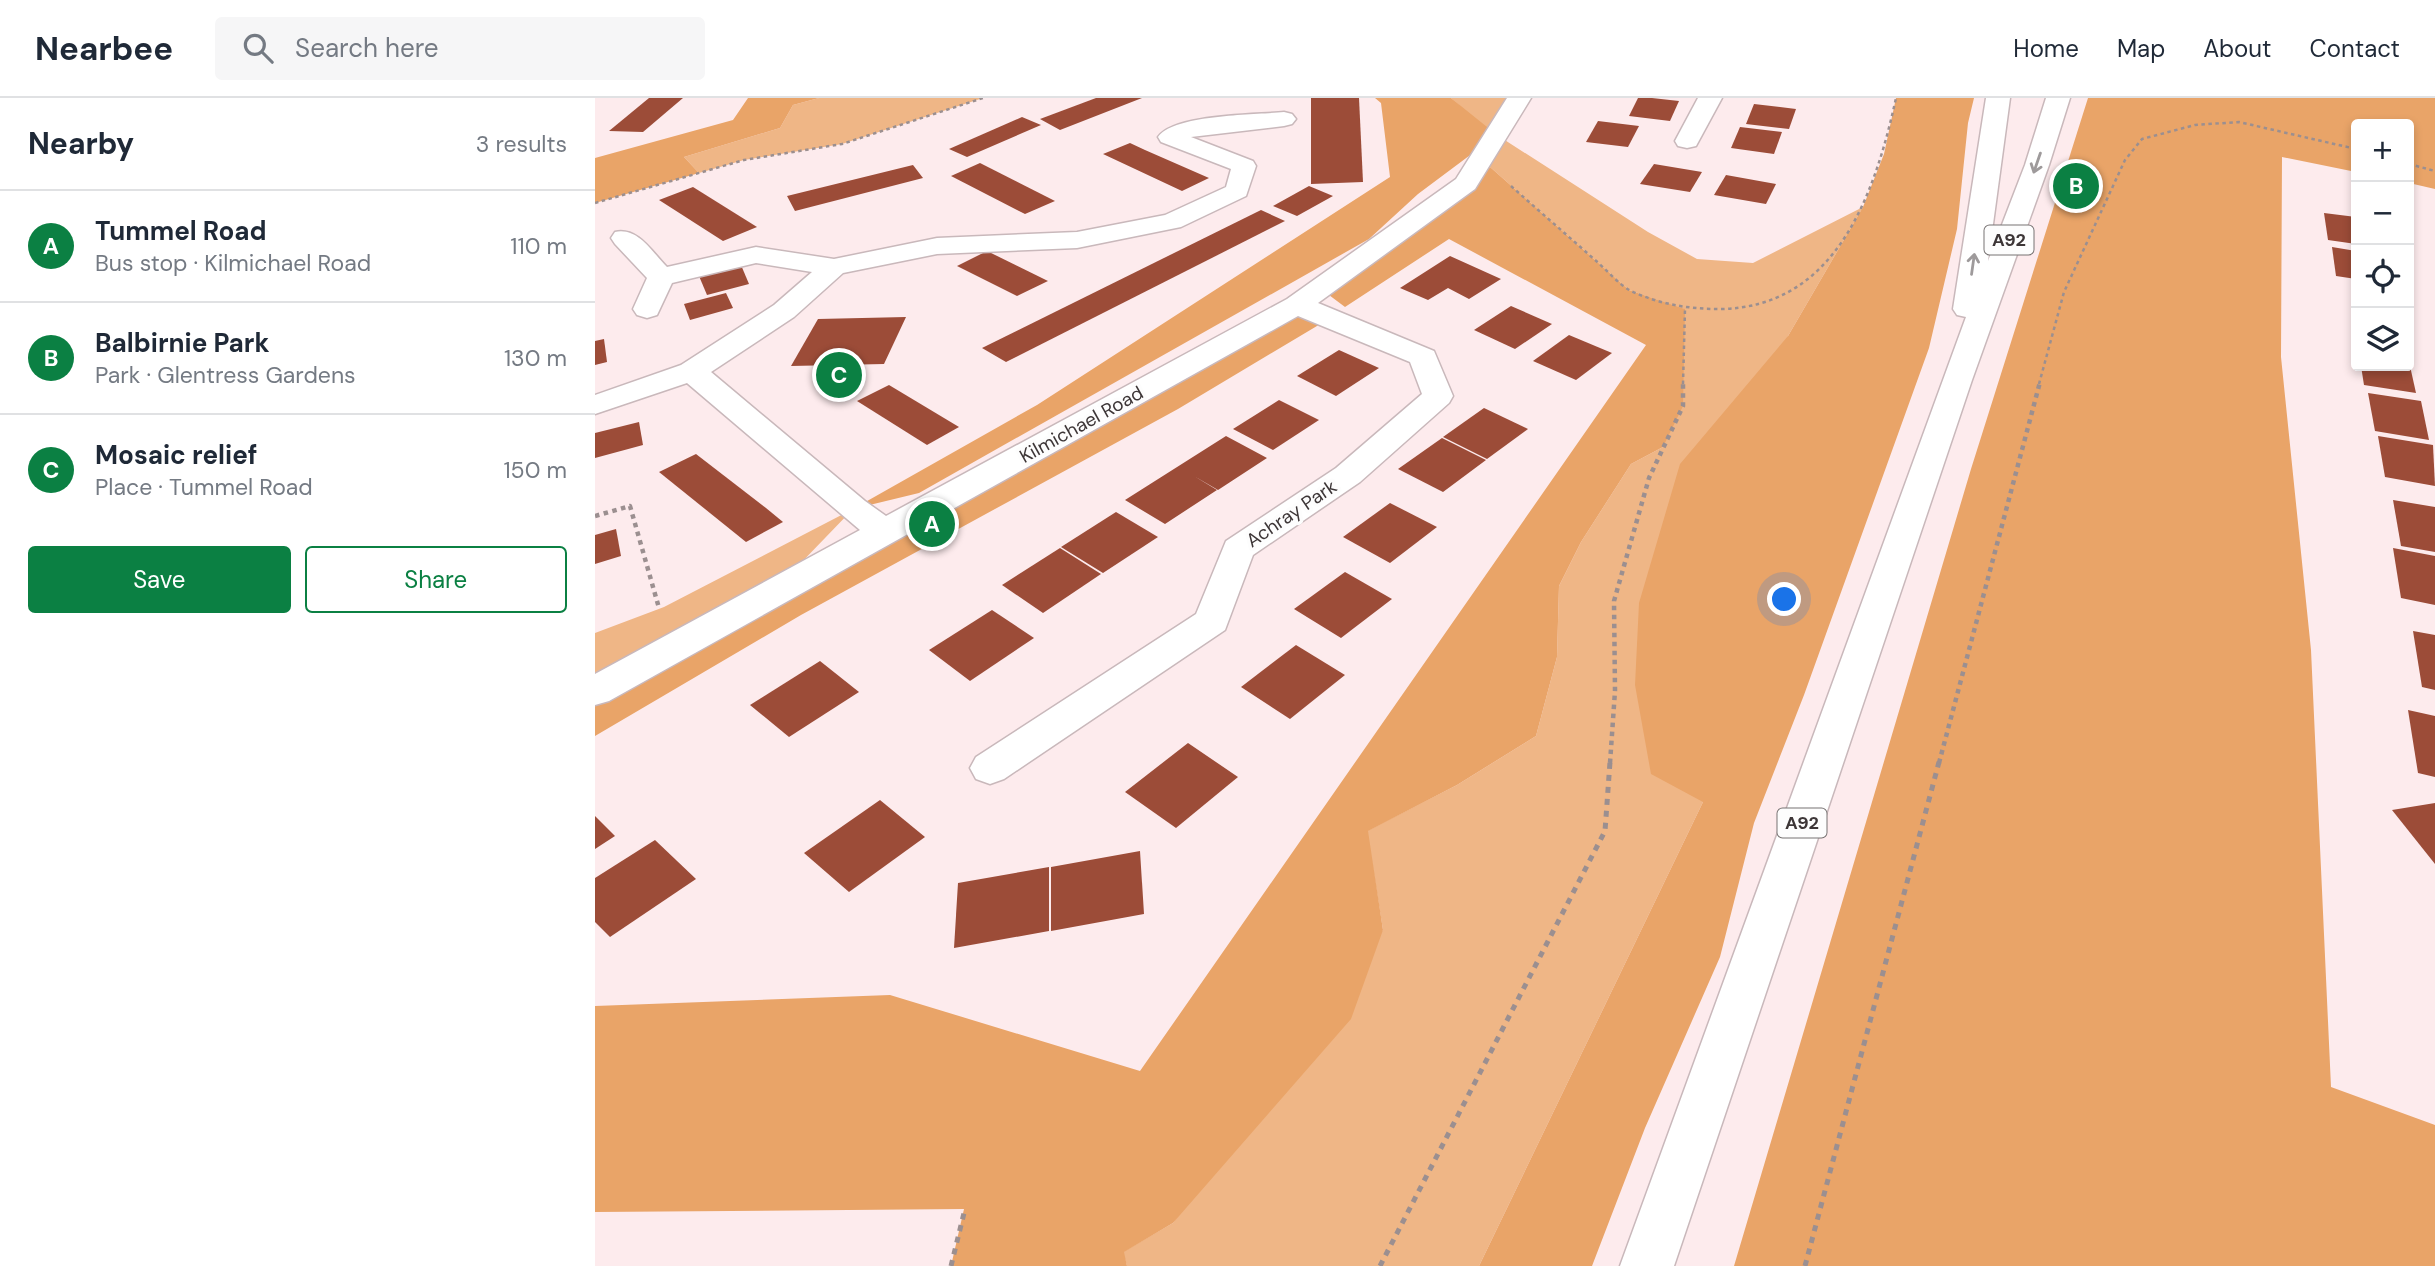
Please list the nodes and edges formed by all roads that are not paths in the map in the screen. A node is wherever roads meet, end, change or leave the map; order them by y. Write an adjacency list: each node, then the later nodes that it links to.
1 (1519, 98): 10 (main road, Kilmichael Road)
2 (1710, 98): 6 (main road)
3 (1997, 98): 13 (main road, A92, one-way to 3)
4 (2058, 98): 13 (main road, A92, one-way to 13)
5 (1285, 119): 8 (main road)
6 (1687, 141)
7 (624, 238): 9 (main road)
8 (834, 267): 9 (main road); 12 (main road)
9 (661, 277): 11 (main road)
10 (1297, 305): 15 (main road, Kilmichael Road); 17 (main road, Achray Park)
11 (647, 309)
12 (692, 371): 14 (main road); 15 (main road)
13 (1957, 380): 18 (main road, A92)
14 (595, 405)
15 (885, 531): 16 (main road, Kilmichael Road)
16 (595, 691)
17 (990, 768)
18 (1647, 1266)

